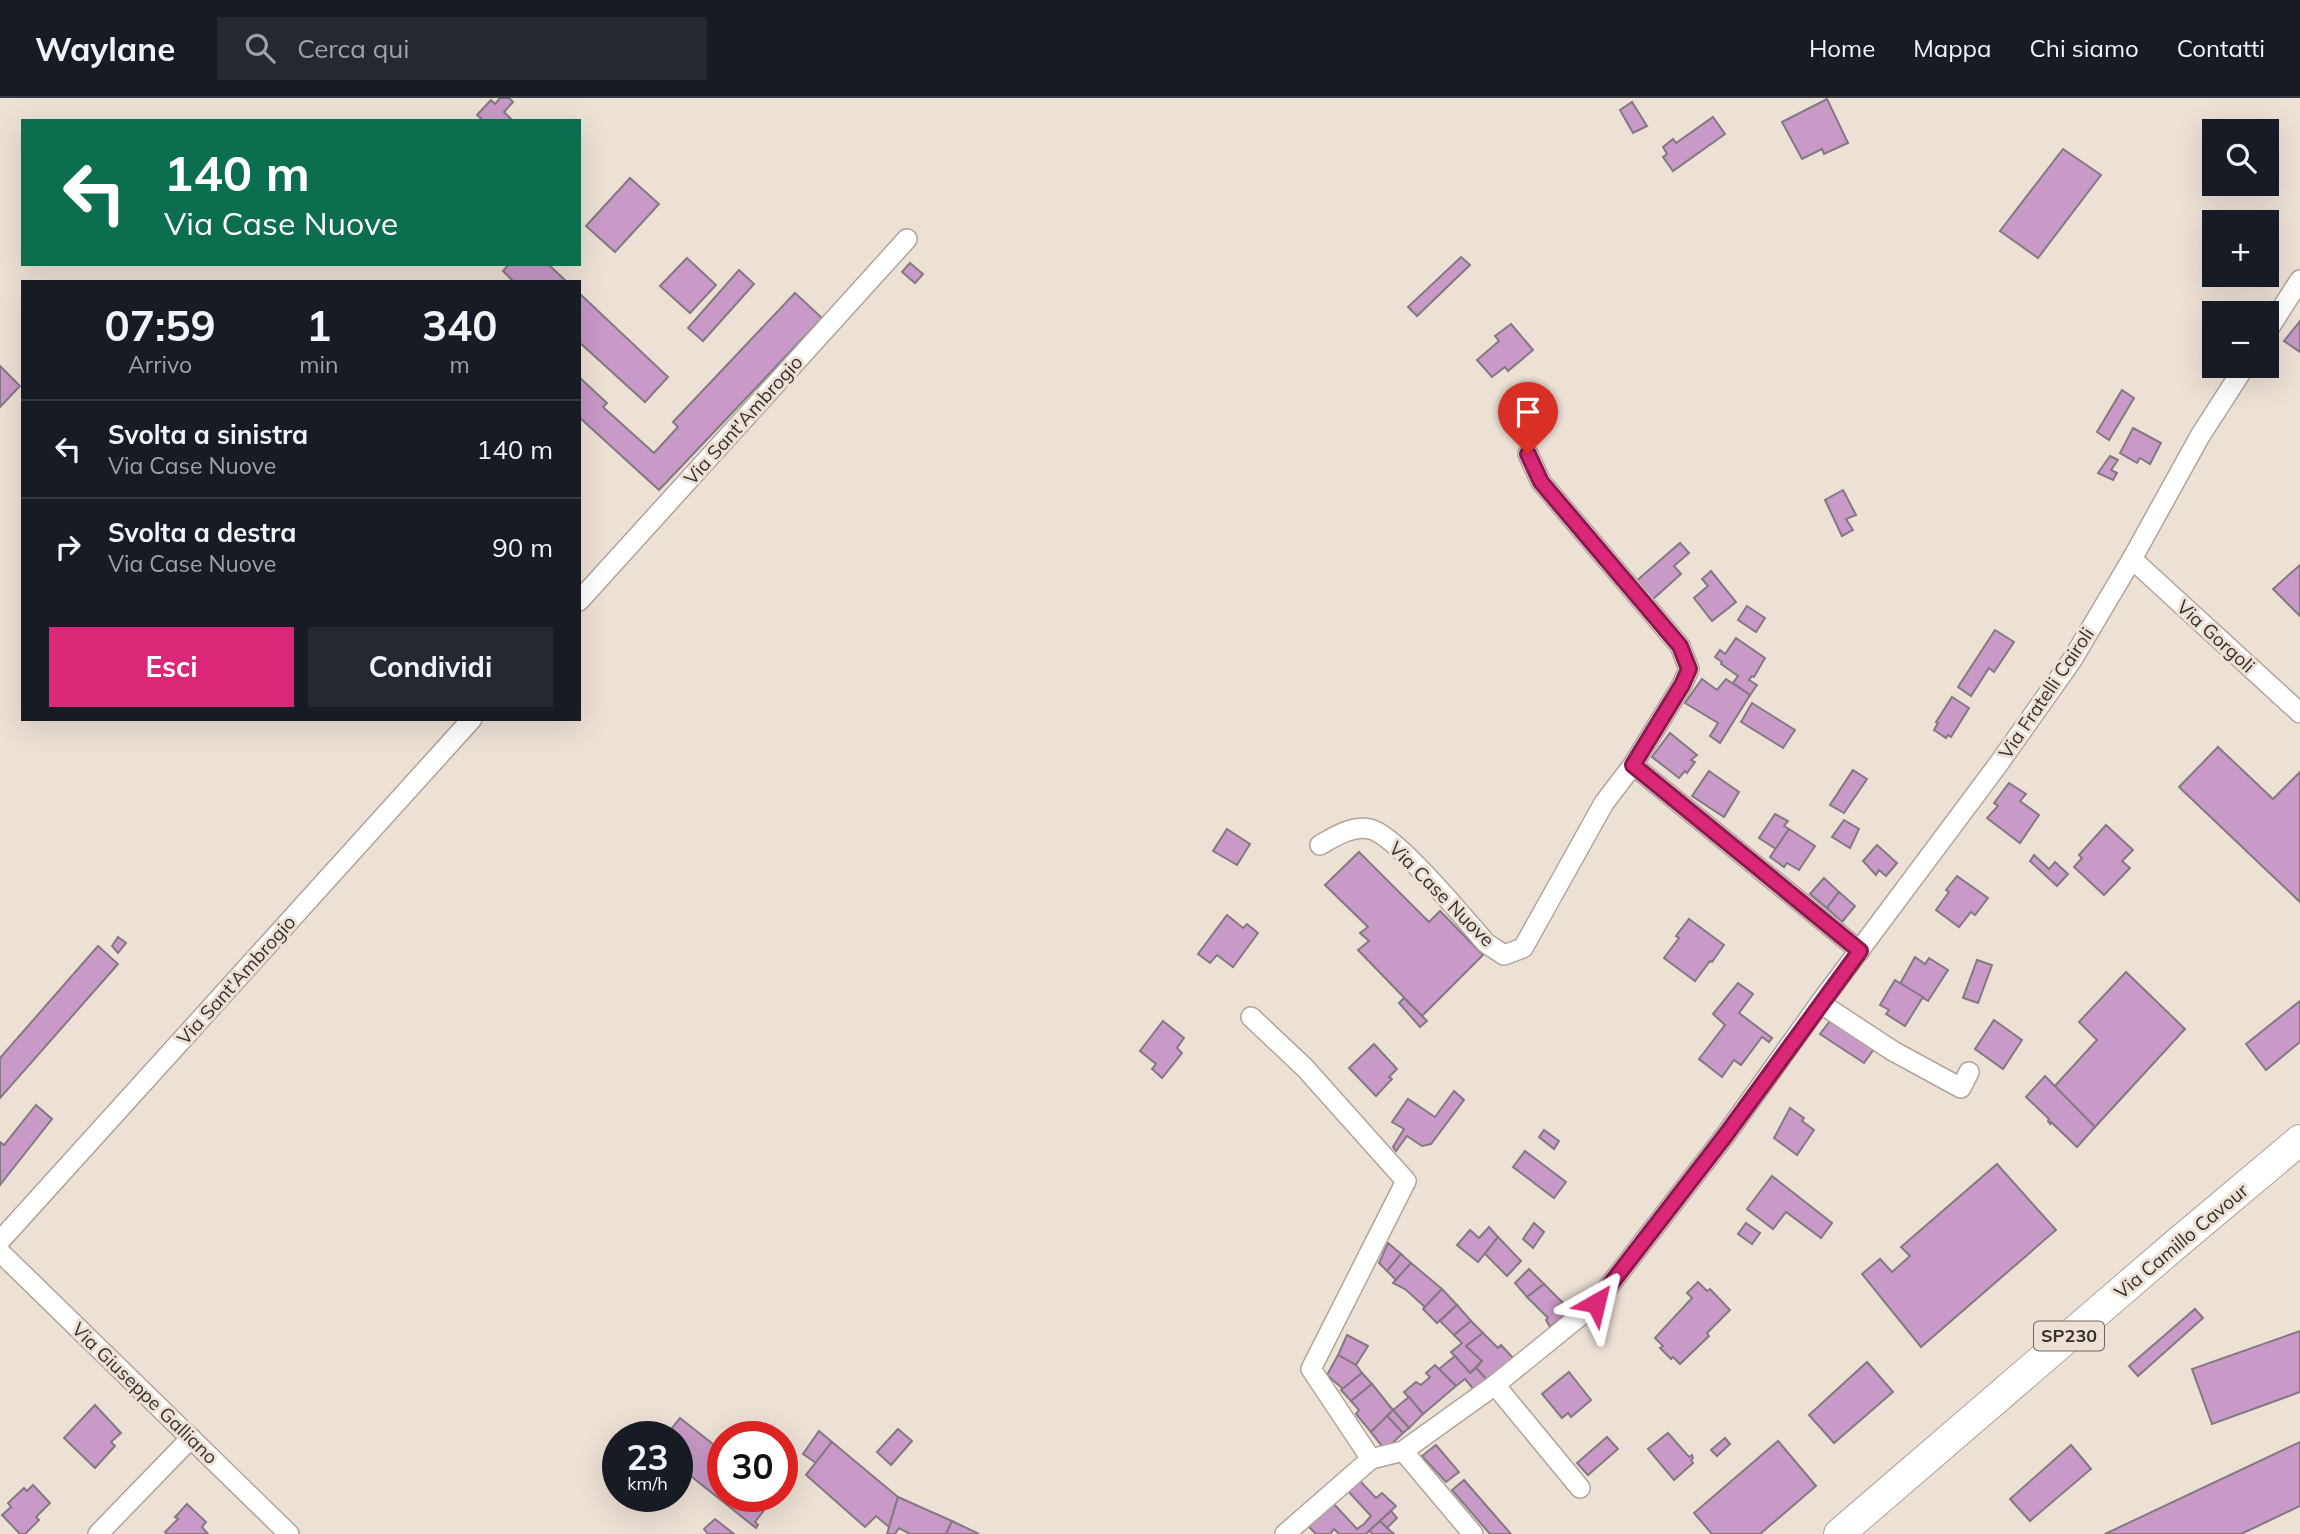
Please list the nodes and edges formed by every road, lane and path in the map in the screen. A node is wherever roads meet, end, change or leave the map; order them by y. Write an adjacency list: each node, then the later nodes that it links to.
1 (907, 239): 7 (street, Via Sant'Ambrogio)
2 (2300, 280): 3 (street)
3 (2279, 312)
4 (2237, 378): 6 (street, Via Fratelli Cairoli)
5 (1528, 454): 10 (street, Via Case Nuove)
6 (2132, 559): 8 (street, Via Gorgoli); 12 (street, Via Fratelli Cairoli)
7 (581, 599)
8 (2300, 713)
9 (470, 721): 17 (street, Via Sant'Ambrogio)
10 (1633, 765): 11 (street, Via Case Nuove); 12 (street)
11 (1320, 845)
12 (1860, 951): 13 (street, Via Fratelli Cairoli)
13 (1820, 1003): 15 (street); 19 (street, Via Fratelli Cairoli)
14 (1251, 1017): 22 (street)
15 (1969, 1072)
16 (2300, 1140): 28 (main road, Via Camillo Cavour / SP230)
17 (0, 1241)
18 (0, 1252): 20 (street, Via Giuseppe Galliano)
19 (1495, 1385): 21 (street, Via Fratelli Cairoli); 23 (street)
20 (191, 1438): 24 (street); 25 (street, Via Giuseppe Galliano)
21 (1403, 1451): 22 (street, Via Fratelli Cairoli); 27 (street)
22 (1371, 1459): 26 (street, Via Fratelli Cairoli)
23 (1580, 1488)
24 (98, 1534)
25 (289, 1534)
26 (1285, 1534)
27 (1474, 1534)
28 (1839, 1534)

